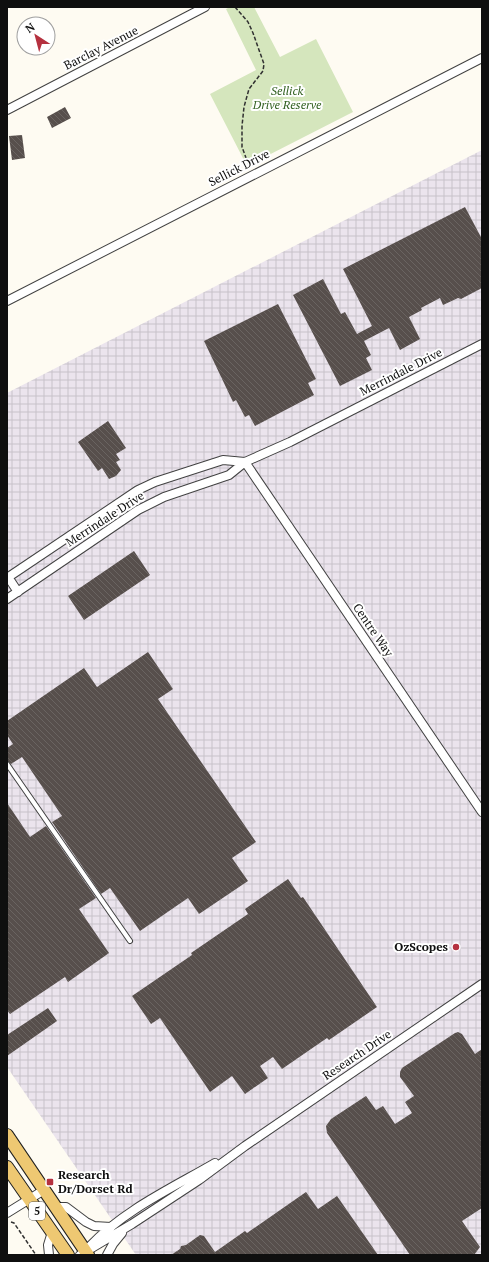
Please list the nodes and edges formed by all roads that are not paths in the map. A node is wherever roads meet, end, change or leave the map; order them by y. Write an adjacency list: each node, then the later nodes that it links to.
1 (205, 7): 3 (street, Barclay Avenue)
2 (482, 58): 4 (street, Sellick Drive)
3 (7, 110)
4 (7, 300)
5 (482, 344): 6 (street, Merrindale Drive)
6 (244, 462): 7 (street, Merrindale Drive); 8 (street, Merrindale Drive); 11 (street, Centre Way)
7 (8, 578): 8 (street)
8 (18, 592): 9 (street, Merrindale Drive)
9 (7, 600)
10 (7, 764): 12 (lane)
11 (482, 812)
12 (130, 941)
13 (482, 984): 15 (street, Research Drive)
14 (7, 1135): 17 (main road, 5)
15 (245, 1146): 21 (street, Research Drive); 22 (street, Research Drive)
16 (7, 1167): 18 (main road, 5)
17 (44, 1190): 18 (street); 19 (main road, 5)
18 (29, 1199): 20 (street); 23 (main road, 5)
19 (56, 1207): 22 (street); 24 (main road, 5)
20 (7, 1213)
21 (132, 1224): 24 (street, Research Drive); 27 (street)
22 (111, 1227): 24 (street, Research Drive)
23 (52, 1232): 25 (street); 26 (main road, 5)
24 (85, 1254)
25 (49, 1255)
26 (68, 1255)
27 (107, 1255)

